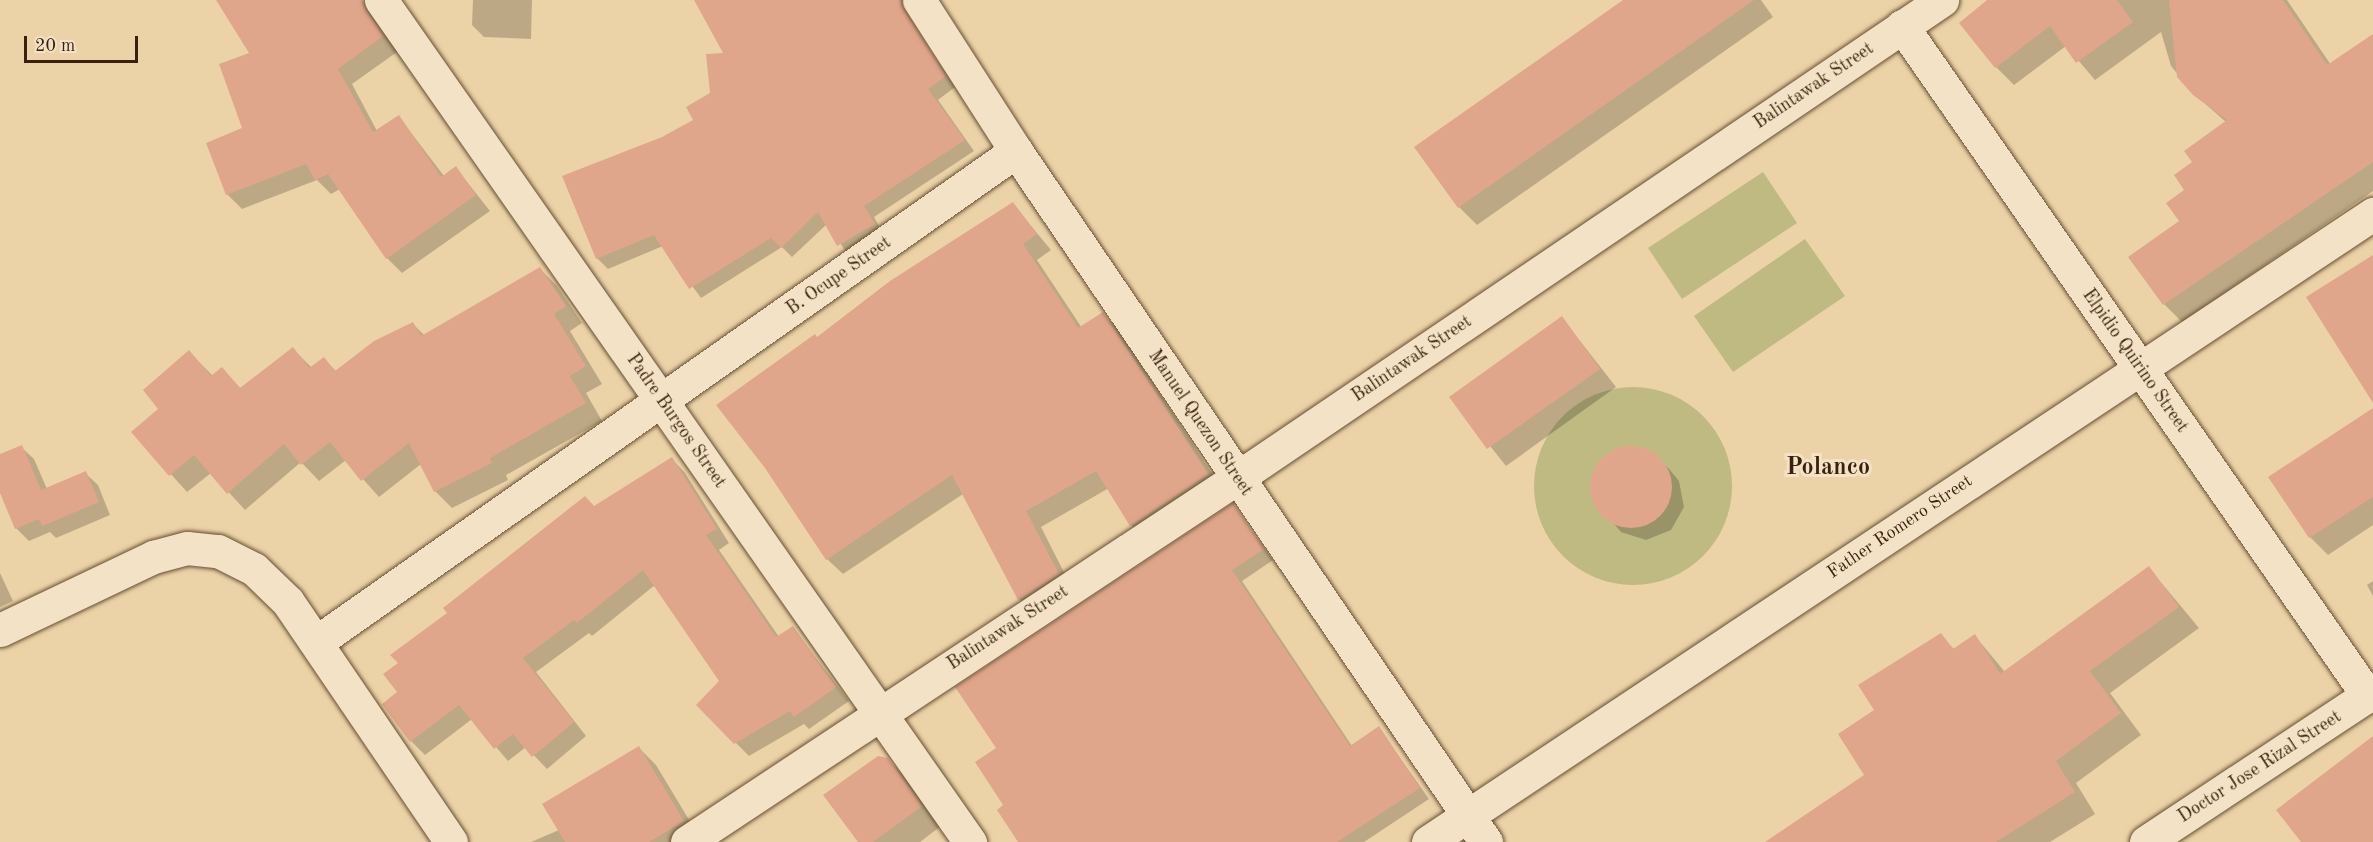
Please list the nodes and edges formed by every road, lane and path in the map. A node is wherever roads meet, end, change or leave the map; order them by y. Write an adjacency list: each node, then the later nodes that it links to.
1 (381, 0): 8 (street, Padre Burgos Street)
2 (919, 0): 5 (street, Manuel Quezon Street)
3 (1942, 0): 4 (street, Balintawak Street)
4 (1902, 26): 7 (street, Elpidio Quirino Street); 9 (street, Balintawak Street)
5 (1016, 151): 8 (street, B. Ocupe Street); 9 (street, Manuel Quezon Street)
6 (2373, 214): 7 (street, Father Romero Street)
7 (2140, 368): 12 (street, Elpidio Quirino Street); 14 (street, Father Romero Street)
8 (662, 401): 11 (street, B. Ocupe Street); 13 (street, Padre Burgos Street)
9 (1237, 478): 13 (street, Balintawak Street); 14 (street, Manuel Quezon Street)
10 (0, 630): 11 (street)
11 (318, 641): 15 (street)
12 (2370, 694): 20 (street, Doctor Jose Rizal Street)
13 (879, 712): 16 (street, Balintawak Street); 17 (street, Padre Burgos Street)
14 (1468, 814): 18 (street, Father Romero Street); 19 (street, Manuel Quezon Street)
15 (451, 842)
16 (687, 842)
17 (970, 842)
18 (1428, 842)
19 (1486, 842)
20 (2146, 842)

